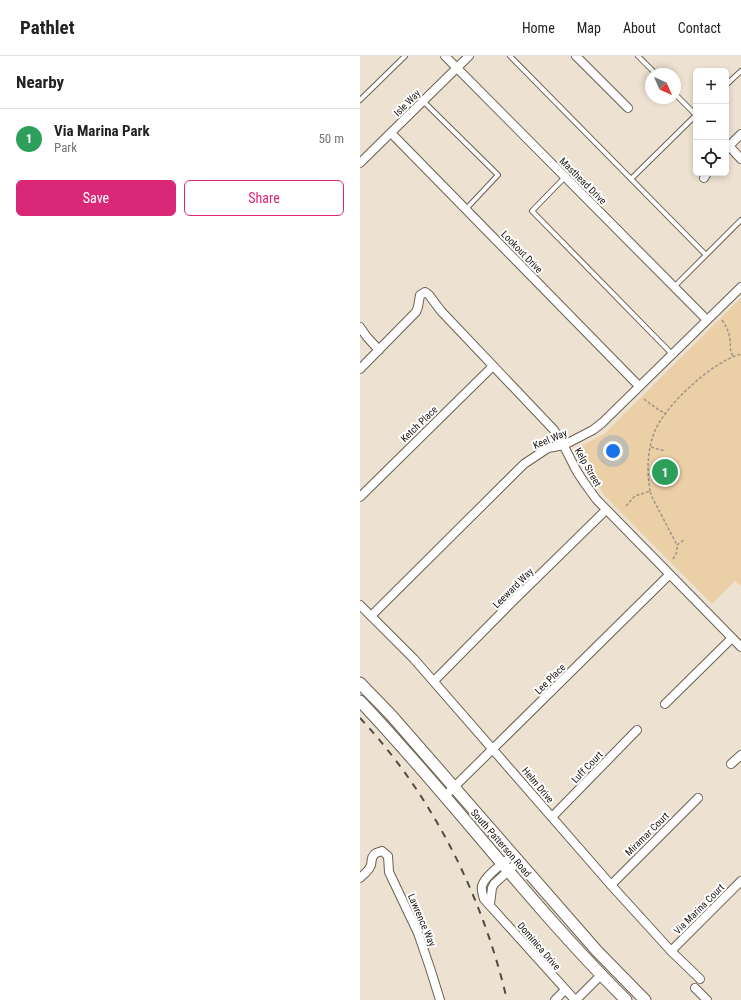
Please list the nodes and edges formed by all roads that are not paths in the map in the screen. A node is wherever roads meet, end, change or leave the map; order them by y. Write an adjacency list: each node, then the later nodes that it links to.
1 (405, 56): 11 (lane)
2 (445, 56): 7 (street, Masthead Drive)
3 (469, 56): 7 (street, Isle Way)
4 (510, 56): 24 (lane)
5 (576, 56): 14 (street)
6 (638, 56): 8 (lane)
7 (457, 68): 13 (street, Isle Way); 23 (street, Masthead Drive)
8 (650, 68)
9 (741, 70): 10 (lane)
10 (729, 82)
11 (360, 100)
12 (681, 100): 15 (lane)
13 (423, 101): 17 (street, Isle Way); 25 (lane)
14 (628, 108)
15 (693, 112)
16 (693, 118): 24 (lane)
17 (391, 133): 22 (street, Isle Way); 25 (street, Lookout Drive)
18 (741, 134): 19 (street)
19 (729, 145)
20 (729, 149): 21 (street)
21 (741, 159)
22 (360, 163)
23 (566, 177): 28 (street, Masthead Drive); 33 (lane)
24 (631, 179): 27 (lane)
25 (466, 209): 36 (street, Lookout Drive)
26 (741, 220): 27 (lane)
27 (705, 254): 28 (lane)
28 (674, 287): 30 (street, Masthead Drive)
29 (741, 287): 30 (street, Keel Way)
30 (707, 320): 33 (street, Keel Way)
31 (360, 327): 32 (street)
32 (379, 350): 34 (street, Kelp Street); 35 (street)
33 (672, 354): 36 (street, Keel Way)
34 (493, 366): 37 (street, Kelp Street); 38 (street, Ketch Place)
35 (360, 369)
36 (640, 386): 37 (street, Keel Way)
37 (564, 445): 39 (street, Kelp Street); 42 (street, Keel Way)
38 (360, 497)
39 (606, 510): 40 (street, Kelp Street); 45 (street, Leeward Way)
40 (669, 575): 43 (street, Kelp Street); 50 (street, Lee Place)
41 (360, 604): 42 (street, Helm Drive)
42 (371, 616): 45 (street, Helm Drive)
43 (732, 638): 44 (street, Kelp Street); 48 (street)
44 (741, 647)
45 (434, 682): 50 (street, Helm Drive)
46 (360, 683): 53 (street, South Patterson Road)
47 (360, 701): 54 (street, South Patterson Road)
48 (665, 704)
49 (637, 730): 56 (street, Luff Court)
50 (494, 749): 53 (street, Lee Place); 56 (street, Helm Drive)
51 (741, 755): 52 (street)
52 (731, 764)
53 (453, 788): 54 (street, Lee Place); 57 (street, South Patterson Road)
54 (444, 797): 58 (street, South Patterson Road)
55 (698, 798): 61 (street, Miramar Court)
56 (552, 817): 61 (street, Helm Drive)
57 (515, 859): 58 (street, Dominica Drive); 71 (street, South Patterson Road)
58 (506, 867): 63 (street, South Patterson Road); 66 (street, Dominica Drive)
59 (360, 878): 67 (street, Lawrence Way)
60 (741, 881): 62 (street, Via Marina Court)
61 (611, 885): 62 (street, Helm Drive)
62 (672, 951): 64 (street, Helm Drive)
63 (601, 975): 69 (street); 70 (street, South Patterson Road)
64 (700, 979)
65 (695, 988): 72 (street)
66 (565, 990): 68 (street); 69 (street, Dominica Drive)
67 (440, 1000)
68 (555, 1000)
69 (575, 1000)
70 (626, 1000)
71 (645, 1000)
72 (707, 1000)

